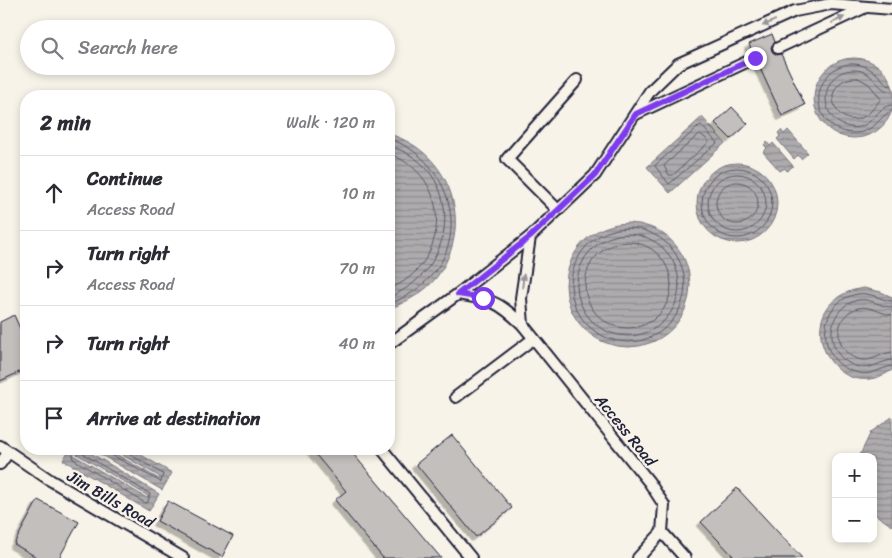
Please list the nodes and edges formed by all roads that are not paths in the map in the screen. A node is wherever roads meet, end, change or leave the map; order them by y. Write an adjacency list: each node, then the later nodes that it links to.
1 (867, 7): 2 (lane); 3 (lane, one-way to 1); 6 (lane, one-way to 6)
2 (892, 9)
3 (778, 48)
4 (755, 58): 6 (lane)
5 (577, 80): 7 (lane)
6 (636, 114): 7 (lane)
7 (558, 210): 8 (lane)
8 (530, 237): 9 (lane); 10 (lane, one-way to 8)
9 (458, 294): 10 (lane, Access Road); 12 (lane)
10 (523, 325): 11 (lane, Access Road)
11 (533, 339): 13 (lane); 17 (lane, Access Road)
12 (395, 340)
13 (456, 398)
14 (4, 450): 16 (lane); 18 (lane, Jim Bills Road)
15 (387, 455): 19 (lane)
16 (0, 464)
17 (662, 532): 20 (lane); 21 (lane)
18 (183, 558)
19 (471, 558)
20 (638, 558)
21 (685, 558)

